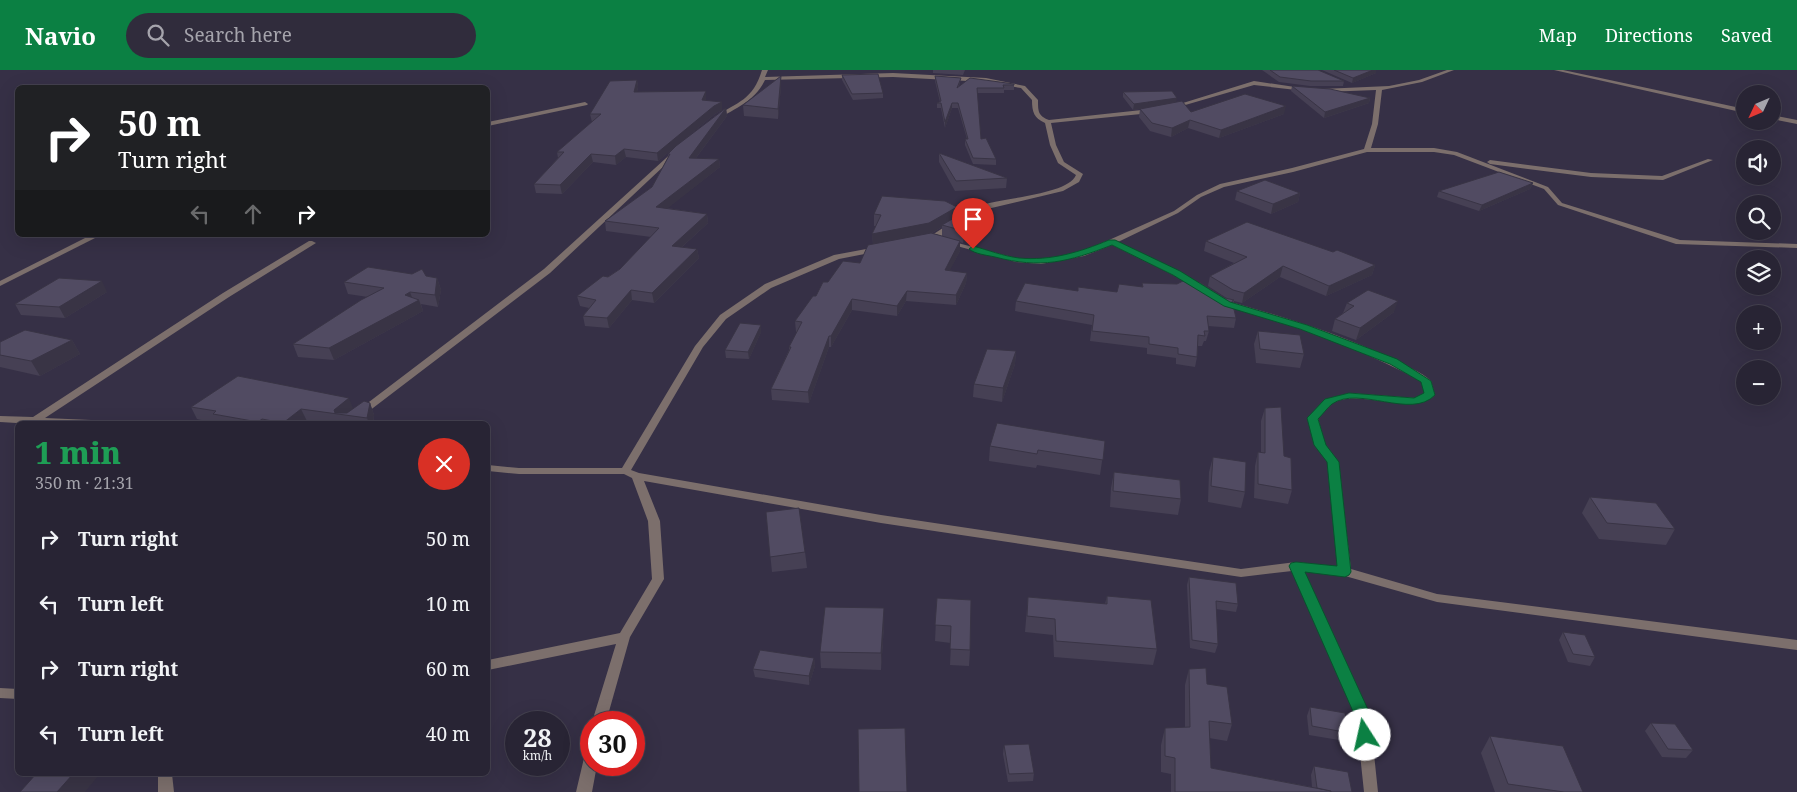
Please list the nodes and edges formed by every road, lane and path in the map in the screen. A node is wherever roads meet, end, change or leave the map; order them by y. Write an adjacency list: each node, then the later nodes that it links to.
1 (765, 70): 4 (street)
2 (1451, 70): 8 (street)
3 (1556, 70): 12 (street)
4 (764, 79): 15 (street); 16 (street)
5 (1343, 82): 9 (street)
6 (1310, 90): 11 (street)
7 (1318, 90): 9 (street)
8 (1379, 90): 9 (street); 20 (street)
9 (1361, 91)
10 (585, 104): 18 (street)
11 (1168, 108)
12 (1736, 109)
13 (1158, 110): 16 (street)
14 (1781, 119): 17 (street)
15 (711, 122)
16 (1048, 122): 24 (street)
17 (1797, 122)
18 (490, 124)
19 (682, 146): 33 (street)
20 (1367, 150): 21 (street); 26 (street)
21 (1474, 160): 22 (street); 28 (street)
22 (1710, 160)
23 (93, 237): 30 (street)
24 (931, 238): 25 (street); 26 (street)
25 (921, 240)
26 (1112, 242): 38 (street)
27 (312, 243): 32 (street)
28 (1797, 246)
29 (884, 248): 35 (street)
30 (0, 284)
31 (0, 419): 32 (street)
32 (34, 421)
33 (349, 421)
34 (490, 468): 35 (street)
35 (625, 471): 36 (street)
36 (638, 476): 37 (street); 39 (street)
37 (1296, 566): 38 (street); 49 (street)
38 (1345, 572): 40 (street)
39 (624, 637): 41 (street); 44 (street)
40 (1797, 645)
41 (490, 665)
42 (0, 693): 43 (street)
43 (15, 694)
44 (602, 711)
45 (165, 776): 47 (street)
46 (587, 776): 48 (street)
47 (166, 792)
48 (584, 792)
49 (1371, 792)

